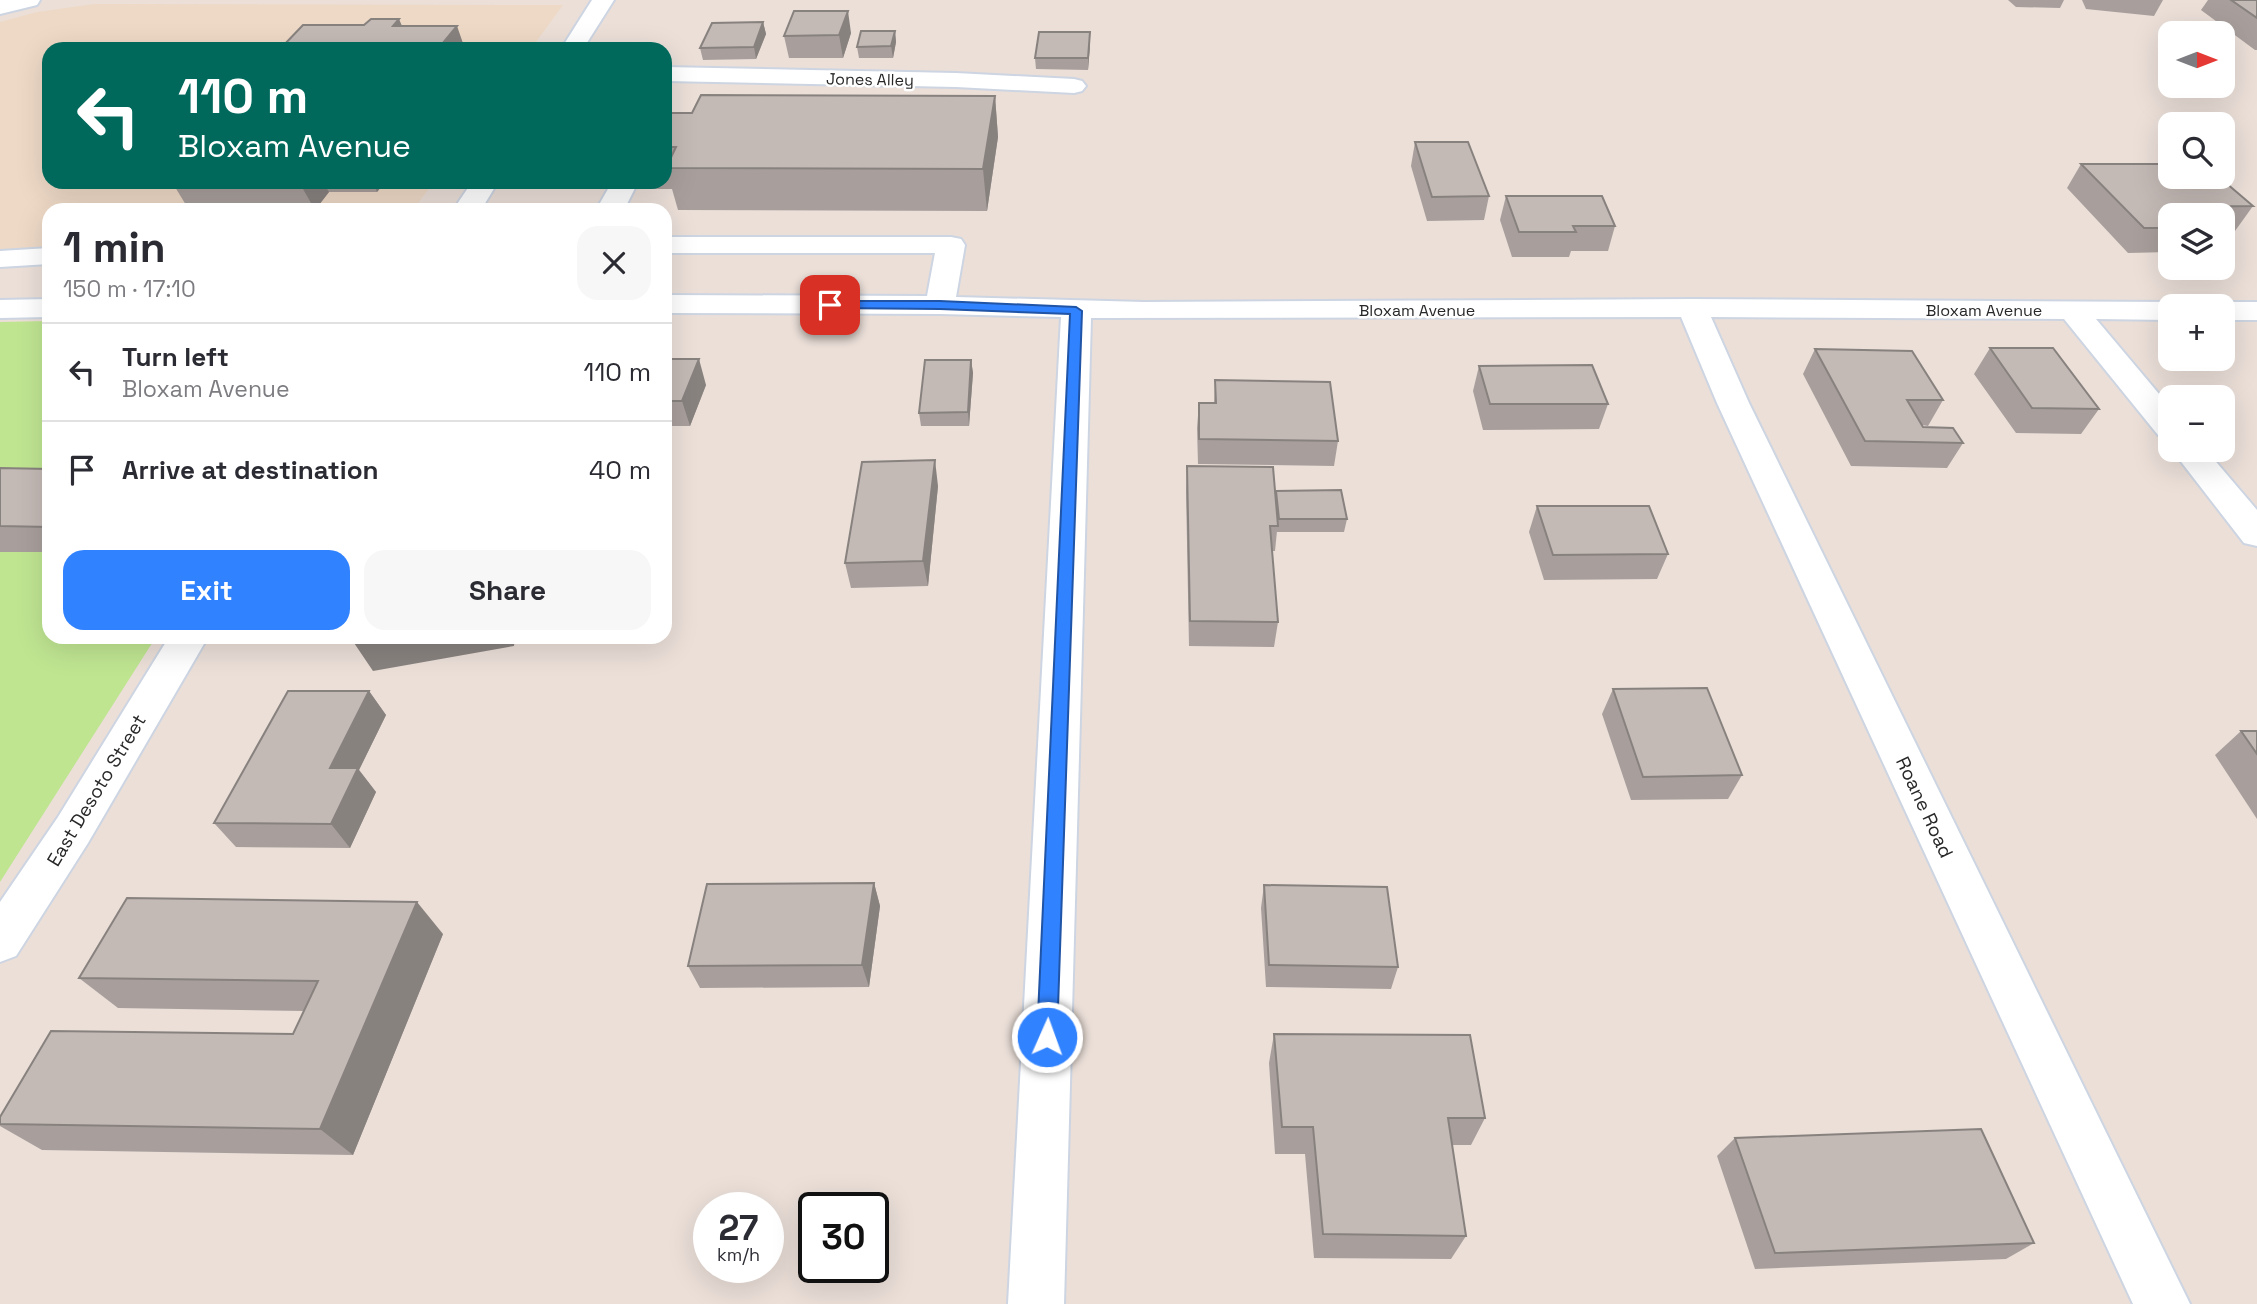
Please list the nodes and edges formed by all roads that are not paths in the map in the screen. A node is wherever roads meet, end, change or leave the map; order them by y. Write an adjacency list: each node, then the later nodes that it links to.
1 (29, 0): 3 (street)
2 (603, 0): 4 (street)
3 (0, 7)
4 (576, 42)
5 (672, 74): 6 (street, Jones Alley)
6 (1074, 86)
7 (672, 245): 11 (street)
8 (42, 256): 9 (street)
9 (0, 259)
10 (672, 304): 11 (street, Bloxam Avenue)
11 (940, 305): 15 (street, Bloxam Avenue)
12 (42, 308): 14 (street)
13 (1692, 308): 15 (street, Bloxam Avenue); 16 (street, Bloxam Avenue); 26 (street, Roane Road)
14 (0, 309)
15 (1076, 311): 25 (street)
16 (2073, 311): 17 (street, Bloxam Avenue); 20 (street)
17 (2158, 311)
18 (2235, 311): 19 (street)
19 (2257, 311)
20 (2158, 414)
21 (2198, 462): 22 (street)
22 (2257, 534)
23 (185, 644): 24 (street, East Desoto Street)
24 (0, 941)
25 (1036, 1304)
26 (2162, 1304)

